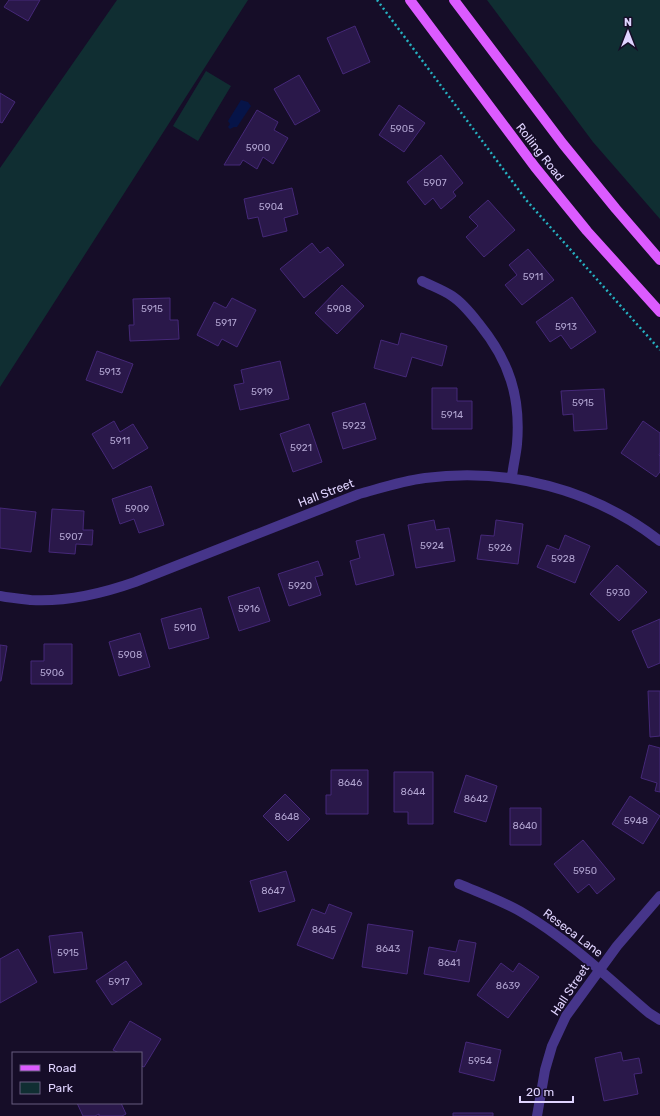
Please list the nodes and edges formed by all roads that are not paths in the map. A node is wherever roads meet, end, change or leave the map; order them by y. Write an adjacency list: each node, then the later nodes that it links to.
1 (410, 0): 5 (main road, Rolling Road)
2 (454, 0): 3 (main road, Rolling Road)
3 (660, 260)
4 (422, 281): 6 (street)
5 (660, 312)
6 (512, 477): 7 (street, Hall Street); 8 (street, Hall Street)
7 (660, 541)
8 (0, 596)
9 (459, 884): 11 (street, Reseca Lane)
10 (660, 896): 11 (street, Hall Street)
11 (599, 970): 12 (street, Reseca Lane); 13 (street, Hall Street)
12 (660, 1020)
13 (537, 1116)

